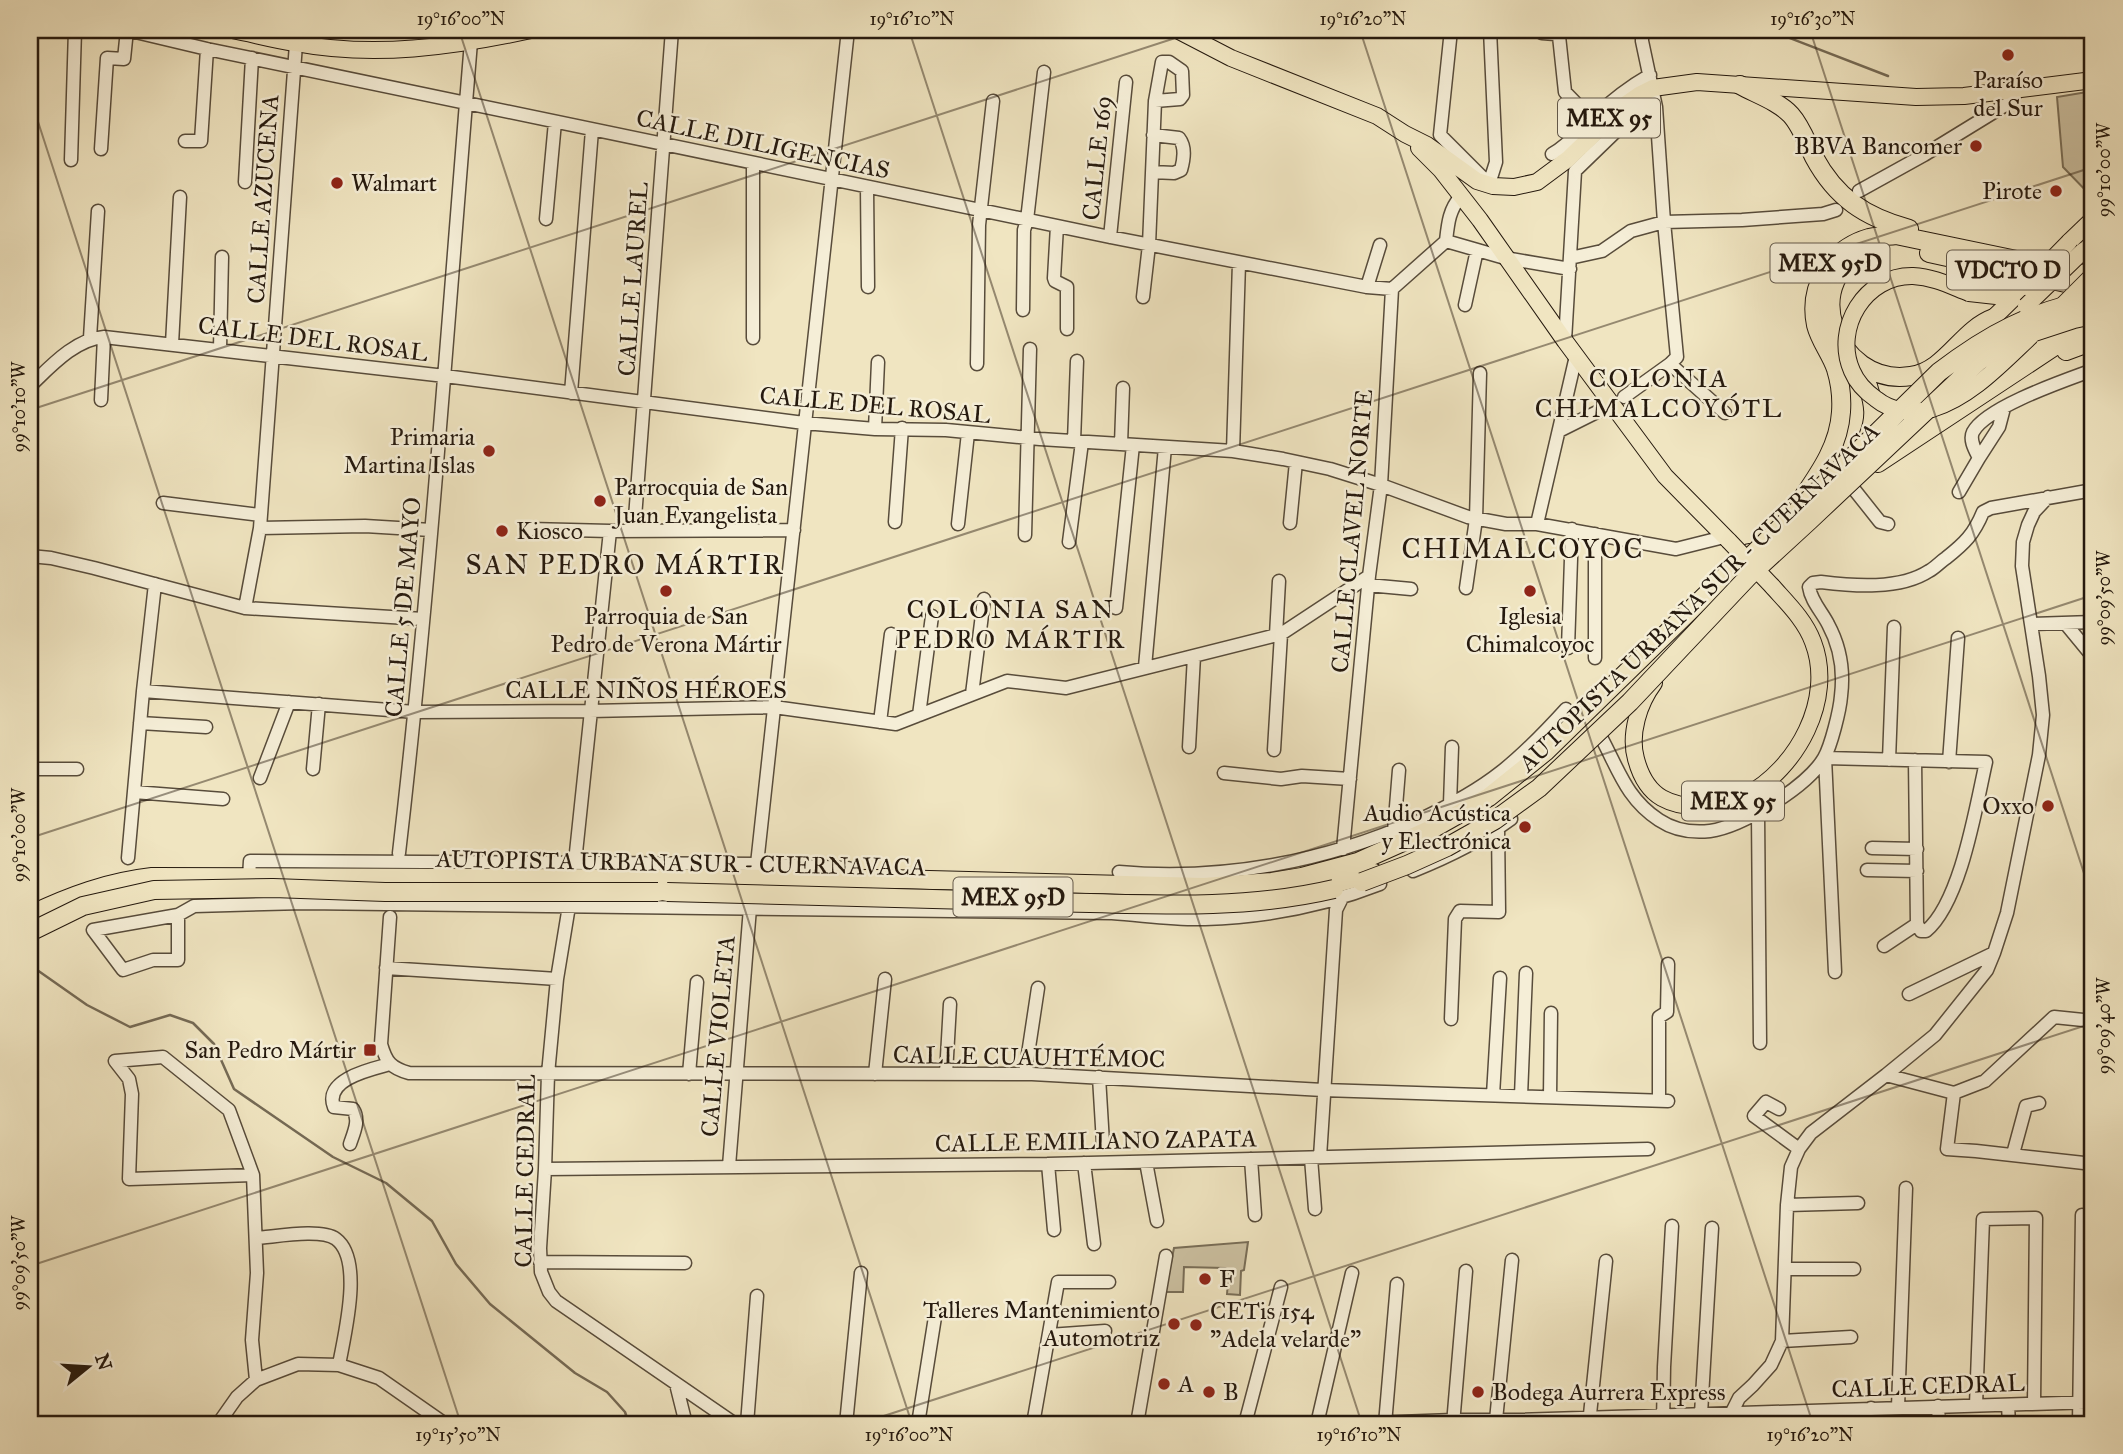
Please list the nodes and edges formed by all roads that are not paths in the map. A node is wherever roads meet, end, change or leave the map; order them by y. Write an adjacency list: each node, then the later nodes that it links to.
1 (75, 30): 37 (street)
2 (127, 30): 12 (street, CALLE DILIGENCIAS); 35 (street)
3 (232, 30): 14 (main road)
4 (531, 30): 13 (main road)
5 (672, 30): 34 (street, CALLE LAUREL)
6 (848, 30): 40 (street)
7 (1177, 30): 31 (main road, MEX 95)
8 (1451, 30): 42 (street)
9 (1490, 30): 42 (street)
10 (1541, 30): 29 (street)
11 (1642, 30): 21 (street)
12 (153, 33): 15 (street, CALLE DILIGENCIAS)
13 (471, 36): 14 (main road); 26 (street, CALLE 5 DE MAYO)
14 (296, 44): 17 (street, CALLE AZUCENA)
15 (207, 49): 16 (street, CALLE DILIGENCIAS); 33 (street)
16 (252, 58): 17 (street, CALLE DILIGENCIAS); 41 (street)
17 (293, 66): 26 (street, CALLE DILIGENCIAS); 88 (street, CALLE AZUCENA)
18 (1044, 72): 52 (street)
19 (2093, 80): 23 (main road)
20 (1126, 82): 55 (street, CALLE 169)
21 (1652, 82): 22 (main road, MEX 95); 27 (street); 29 (main road, MEX 95)
22 (1740, 85): 23 (main road); 59 (highway)
23 (2017, 90): 44 (street)
24 (993, 101): 47 (street)
25 (1155, 101): 32 (street)
26 (465, 102): 28 (street, CALLE DILIGENCIAS); 98 (street, CALLE 5 DE MAYO)
27 (1656, 107): 53 (street); 65 (street)
28 (555, 122): 30 (street, CALLE DILIGENCIAS); 50 (street)
29 (1595, 123): 36 (street); 42 (main road, MEX 95)
30 (592, 130): 34 (street, CALLE DILIGENCIAS); 102 (street)
31 (1405, 134): 42 (main road, MEX 95); 45 (main road, MEX 95)
32 (1153, 135): 39 (street); 39 (street)
33 (185, 141)
34 (663, 145): 38 (street, CALLE DILIGENCIAS); 105 (street, CALLE LAUREL)
35 (101, 149)
36 (1552, 153)
37 (71, 160)
38 (753, 164): 40 (street, CALLE DILIGENCIAS); 82 (street)
39 (1152, 172): 57 (street)
40 (832, 180): 43 (street, CALLE DILIGENCIAS); 109 (street)
41 (245, 182)
42 (1489, 184): 45 (main road)
43 (867, 187): 47 (street, CALLE DILIGENCIAS); 67 (street)
44 (1859, 191)
45 (1461, 196): 56 (street); 63 (main road, MEX 95)
46 (180, 197): 85 (street)
47 (980, 210): 52 (street, CALLE DILIGENCIAS); 94 (street)
48 (1836, 210): 53 (street)
49 (98, 211): 81 (street)
50 (546, 219)
51 (2093, 219): 71 (main road, bridge)
52 (1027, 220): 54 (street, CALLE DILIGENCIAS); 75 (street)
53 (1664, 222): 65 (street); 92 (street)
54 (1056, 226): 55 (street, CALLE DILIGENCIAS); 79 (street)
55 (1110, 237): 57 (street, CALLE DILIGENCIAS)
56 (1446, 241): 61 (street); 69 (street)
57 (1149, 245): 64 (street, CALLE DILIGENCIAS); 72 (street)
58 (1380, 245): 68 (street)
59 (1928, 246): 66 (highway, VDCTO D); 70 (highway, VDCTO D); 90 (highway); 128 (highway, MEX 95D)
60 (2088, 246): 71 (main road, bridge)
61 (1476, 250): 63 (street); 74 (street)
62 (222, 257): 86 (street)
63 (1505, 258): 65 (street); 83 (main road, MEX 95)
64 (1239, 263): 68 (street, CALLE DILIGENCIAS); 119 (street)
65 (1570, 263): 83 (street)
66 (2093, 276): 71 (main road, bridge)
67 (868, 287)
68 (1367, 287): 69 (street, CALLE DILIGENCIAS)
69 (1392, 289): 123 (street, CALLE CLAVEL NORTE)
70 (2093, 290): 99 (highway, bridge)
71 (2024, 295): 77 (main road); 122 (main road)
72 (1143, 297)
73 (2093, 300): 224 (highway, AUTOPISTA URBANA SUR - CUERNAVACA, bridge)
74 (1465, 305)
75 (1023, 310)
76 (2093, 315): 163 (highway, AUTOPISTA URBANA SUR - CUERNAVACA, bridge)
77 (1994, 318): 90 (highway); 114 (main road)
78 (2093, 327): 95 (highway)
79 (1067, 329)
80 (104, 337): 81 (street, CALLE DEL ROSAL); 85 (street, CALLE DEL ROSAL); 104 (street)
81 (90, 338): 100 (street)
82 (753, 338)
83 (1565, 341): 89 (main road, MEX 95)
84 (2093, 341): 95 (highway)
85 (172, 344): 86 (street, CALLE DEL ROSAL)
86 (220, 349): 88 (street, CALLE DEL ROSAL)
87 (1030, 349): 115 (street)
88 (273, 355): 98 (street, CALLE DEL ROSAL); 130 (street, CALLE AZUCENA)
89 (1576, 356): 112 (street); 144 (main road, MEX 95)
90 (1852, 357): 114 (highway)
91 (1077, 361): 116 (street)
92 (1674, 361): 103 (street); 108 (street)
93 (878, 362): 111 (street)
94 (977, 364)
95 (2030, 365): 99 (highway)
96 (2093, 370): 107 (street)
97 (1480, 373): 129 (street)
98 (445, 376): 102 (street, CALLE DEL ROSAL); 137 (street, CALLE 5 DE MAYO)
99 (1999, 382): 122 (highway)
100 (30, 386)
101 (1123, 388): 117 (street)
102 (571, 393): 105 (street, CALLE DEL ROSAL)
103 (1624, 397)
104 (101, 400)
105 (645, 402): 109 (street, CALLE DEL ROSAL); 141 (street, CALLE LAUREL)
106 (1605, 408): 112 (street)
107 (2004, 408): 120 (street); 120 (street)
108 (1725, 413)
109 (804, 423): 111 (street, CALLE DEL ROSAL); 138 (street)
110 (902, 428): 111 (street, CALLE DEL ROSAL); 113 (street, CALLE DEL ROSAL); 131 (street)
111 (876, 429)
112 (1559, 431): 134 (street)
113 (968, 433): 115 (street, CALLE DEL ROSAL); 133 (street)
114 (1868, 437): 128 (main road)
115 (1028, 438): 116 (street, CALLE DEL ROSAL); 143 (street)
116 (1078, 442): 117 (street, CALLE DEL ROSAL); 145 (street)
117 (1127, 445): 118 (street, CALLE DEL ROSAL); 154 (street)
118 (1165, 447): 119 (street, CALLE DEL ROSAL); 169 (street)
119 (1233, 451): 121 (street, CALLE DEL ROSAL)
120 (1979, 458): 125 (street)
121 (1296, 462): 123 (street, CALLE DEL ROSAL); 132 (street)
122 (1849, 483): 135 (street); 163 (highway, MEX 95D)
123 (1381, 485): 129 (street, CALLE DEL ROSAL); 148 (street, CALLE CLAVEL NORTE)
124 (2093, 490): 126 (street)
125 (1959, 492)
126 (2048, 497): 159 (street); 187 (street)
127 (163, 503): 130 (street)
128 (1798, 504): 216 (highway, MEX 95D)
129 (1476, 519): 134 (street, CALLE DEL ROSAL); 150 (street)
130 (260, 522): 137 (street); 153 (street, CALLE AZUCENA)
131 (895, 522)
132 (1290, 523)
133 (958, 524)
134 (1537, 524): 139 (street, CALLE DEL ROSAL)
135 (1888, 524)
136 (530, 529): 140 (street)
137 (431, 530): 156 (street, CALLE 5 DE MAYO)
138 (794, 530): 141 (street); 175 (street)
139 (1572, 530): 142 (street, CALLE DEL ROSAL); 165 (street)
140 (610, 531): 141 (street); 177 (street)
141 (634, 531)
142 (1595, 534): 144 (street, CALLE DEL ROSAL); 167 (street)
143 (1025, 535)
144 (1727, 539): 173 (main road, MEX 95, bridge)
145 (1069, 542)
146 (30, 555): 149 (street)
147 (1279, 581): 162 (street)
148 (1369, 581): 151 (street); 162 (street, CALLE NIÑOS HÉROES); 197 (street, CALLE CLAVEL NORTE)
149 (155, 584): 153 (street); 170 (street)
150 (1466, 588)
151 (1411, 589)
152 (984, 599): 171 (street)
153 (245, 608): 156 (street)
154 (1116, 608)
155 (932, 615): 179 (street)
156 (423, 619): 178 (street, CALLE 5 DE MAYO)
157 (2093, 622): 158 (street)
158 (2064, 623): 159 (street); 168 (street)
159 (2031, 624): 226 (street)
160 (1894, 627): 188 (street)
161 (891, 634): 180 (street)
162 (1278, 635): 166 (street, CALLE NIÑOS HÉROES); 186 (street)
163 (1689, 638): 173 (main road, MEX 95); 219 (highway, MEX 95D); 224 (highway, AUTOPISTA URBANA SUR - CUERNAVACA, bridge)
164 (1958, 638): 190 (street)
165 (1568, 648)
166 (1194, 656): 169 (street, CALLE NIÑOS HÉROES); 184 (street)
167 (1595, 657)
168 (2093, 657)
169 (1145, 667): 171 (street, CALLE NIÑOS HÉROES)
170 (143, 691): 172 (street, CALLE NIÑOS HÉROES); 181 (street)
171 (972, 694): 179 (street, CALLE NIÑOS HÉROES)
172 (289, 702): 174 (street, CALLE NIÑOS HÉROES); 196 (street)
173 (1642, 703): 183 (street)
174 (319, 704): 178 (street, CALLE NIÑOS HÉROES); 193 (street)
175 (774, 708): 177 (street, CALLE NIÑOS HÉROES); 180 (street, CALLE NIÑOS HÉROES); 210 (street)
176 (1566, 709): 200 (street)
177 (590, 711): 178 (street, CALLE NIÑOS HÉROES); 209 (street)
178 (415, 712): 207 (street, CALLE 5 DE MAYO)
179 (919, 715): 180 (street, CALLE NIÑOS HÉROES)
180 (880, 722)
181 (140, 723): 182 (street); 198 (street)
182 (206, 727)
183 (1602, 739): 201 (street); 202 (street)
184 (1189, 747)
185 (1452, 747): 200 (street)
186 (1274, 750)
187 (1825, 758): 188 (street); 201 (street); 229 (street)
188 (1889, 760): 189 (street)
189 (1915, 760): 190 (street); 206 (street)
190 (1949, 762): 223 (street)
191 (30, 769): 192 (street)
192 (77, 769)
193 (313, 769)
194 (1399, 770): 203 (street)
195 (1224, 773): 197 (street)
196 (260, 778)
197 (1350, 779): 205 (street, CALLE CLAVEL NORTE)
198 (134, 792): 199 (street); 208 (street)
199 (223, 799)
200 (1450, 804): 203 (street)
201 (1758, 813): 241 (street)
202 (1498, 828): 217 (street); 239 (street)
203 (1394, 831): 205 (street)
204 (1872, 848): 206 (street)
205 (1343, 849): 214 (street)
206 (1917, 849): 213 (street)
207 (399, 853)
208 (128, 858)
209 (575, 862): 210 (street); 215 (street)
210 (757, 864): 211 (street)
211 (848, 868): 216 (highway)
212 (1867, 870): 213 (street)
213 (1917, 871): 223 (street)
214 (1119, 872)
215 (249, 877): 216 (highway, MEX 95D); 224 (highway, MEX 95D)
216 (890, 879)
217 (1342, 898): 219 (street); 251 (street)
218 (569, 906): 220 (street); 221 (street); 232 (street, CALLE CEDRAL)
219 (1113, 907): 220 (street); 224 (highway, MEX 95D)
220 (750, 908): 245 (street, CALLE VIOLETA)
221 (178, 915): 221 (street)
222 (390, 917): 228 (street)
223 (1919, 927): 225 (street)
224 (31, 928)
225 (1884, 946)
226 (1994, 953): 236 (street); 249 (street)
227 (1668, 964): 255 (street, CALLE CUAUHTÉMOC)
228 (386, 968): 232 (street); 242 (street)
229 (1835, 972)
230 (1526, 973): 254 (street)
231 (1500, 978): 253 (street)
232 (557, 979): 243 (street, CALLE CEDRAL)
233 (885, 979): 246 (street)
234 (697, 982): 244 (street)
235 (1038, 988): 248 (street)
236 (1909, 994)
237 (950, 1004): 247 (street)
238 (1551, 1013): 255 (street)
239 (1451, 1020)
240 (2093, 1021): 252 (street)
241 (1760, 1043)
242 (390, 1064): 243 (street, CALLE CUAUHTÉMOC); 259 (street)
243 (548, 1074): 244 (street, CALLE CUAUHTÉMOC); 270 (street, CALLE CEDRAL)
244 (689, 1074): 245 (street, CALLE CUAUHTÉMOC)
245 (736, 1074): 246 (street, CALLE CUAUHTÉMOC); 269 (street, CALLE VIOLETA)
246 (875, 1074): 247 (street, CALLE CUAUHTÉMOC)
247 (946, 1074): 248 (street, CALLE CUAUHTÉMOC)
248 (1025, 1074): 250 (street, CALLE CUAUHTÉMOC)
249 (1886, 1075): 252 (street); 261 (street)
250 (1100, 1077): 251 (street, CALLE CUAUHTÉMOC); 258 (street)
251 (1323, 1090): 253 (street, CALLE CUAUHTÉMOC); 263 (street)
252 (1954, 1093): 262 (street)
253 (1493, 1095): 254 (street, CALLE CUAUHTÉMOC)
254 (1521, 1096): 255 (street, CALLE CUAUHTÉMOC)
255 (1550, 1097)
256 (2039, 1103): 262 (street)
257 (1779, 1109): 261 (street)
258 (1103, 1143)
259 (350, 1144)
260 (1648, 1149): 263 (street, CALLE EMILIANO ZAPATA)
261 (1799, 1149): 274 (street)
262 (2013, 1154): 268 (street)
263 (1315, 1158): 264 (street, CALLE EMILIANO ZAPATA); 275 (street)
264 (1251, 1159): 265 (street, CALLE EMILIANO ZAPATA); 276 (street)
265 (1146, 1162): 266 (street, CALLE EMILIANO ZAPATA); 278 (street)
266 (1084, 1163): 267 (street, CALLE EMILIANO ZAPATA); 283 (street)
267 (1048, 1164): 269 (street, CALLE EMILIANO ZAPATA); 281 (street)
268 (2093, 1164)
269 (729, 1166): 270 (street, CALLE EMILIANO ZAPATA)
270 (545, 1169): 287 (street, CALLE CEDRAL)
271 (253, 1175): 271 (street); 282 (street)
272 (1906, 1188): 312 (street)
273 (1858, 1203): 274 (street)
274 (1787, 1205): 289 (street)
275 (1315, 1209)
276 (1255, 1215)
277 (2082, 1215): 307 (street)
278 (1157, 1221)
279 (1672, 1226): 316 (street)
280 (1712, 1227): 314 (street)
281 (1054, 1230)
282 (256, 1238): 303 (street); 304 (street)
283 (1094, 1244)
284 (1166, 1256): 331 (street)
285 (1512, 1261): 318 (street)
286 (1606, 1261): 320 (street)
287 (540, 1262): 288 (street); 305 (street, CALLE CEDRAL)
288 (685, 1263)
289 (1786, 1269): 290 (street); 302 (street)
290 (1854, 1269)
291 (1466, 1271): 321 (street)
292 (861, 1273): 328 (street)
293 (1352, 1273): 333 (street)
294 (1109, 1282): 300 (street)
295 (1397, 1284): 335 (street)
296 (1281, 1287): 332 (street)
297 (757, 1296): 327 (street)
298 (935, 1317): 329 (street)
299 (1105, 1331): 300 (street)
300 (1049, 1335): 330 (street)
301 (1851, 1337): 302 (street)
302 (1782, 1341): 317 (street)
303 (339, 1365): 304 (street); 324 (street)
304 (256, 1380): 323 (street)
305 (676, 1384): 325 (street); 326 (street, CALLE CEDRAL)
306 (2093, 1402): 307 (street, CALLE CEDRAL)
307 (2078, 1403): 308 (street, CALLE CEDRAL); 339 (street)
308 (2034, 1404): 309 (street); 310 (street, CALLE CEDRAL)
309 (1976, 1405): 310 (street, CALLE CEDRAL); 311 (street, CALLE CEDRAL)
310 (2008, 1405): 338 (street)
311 (1938, 1406): 312 (street, CALLE CEDRAL); 337 (street)
312 (1898, 1407): 313 (street, CALLE CEDRAL)
313 (1871, 1408): 315 (street, CALLE CEDRAL); 336 (street)
314 (1701, 1414): 316 (street, CALLE CEDRAL); 317 (street, CALLE CEDRAL)
315 (1798, 1418): 317 (street, CALLE CEDRAL)
316 (1663, 1419): 319 (street, CALLE CEDRAL)
317 (1731, 1419)
318 (1496, 1420): 321 (street, CALLE CEDRAL); 322 (street, CALLE CEDRAL)
319 (1625, 1420): 320 (street, CALLE CEDRAL)
320 (1589, 1421): 322 (street, CALLE CEDRAL)
321 (1453, 1422): 335 (street, CALLE CEDRAL)
322 (1520, 1422)
323 (218, 1424)
324 (445, 1424)
325 (686, 1424)
326 (735, 1424)
327 (747, 1424)
328 (846, 1424)
329 (918, 1424)
330 (1033, 1424)
331 (1137, 1424)
332 (1245, 1424)
333 (1317, 1424)
334 (1344, 1424): 335 (street, CALLE CEDRAL)
335 (1385, 1424)
336 (1871, 1424)
337 (1939, 1424)
338 (2009, 1424)
339 (2079, 1424)

